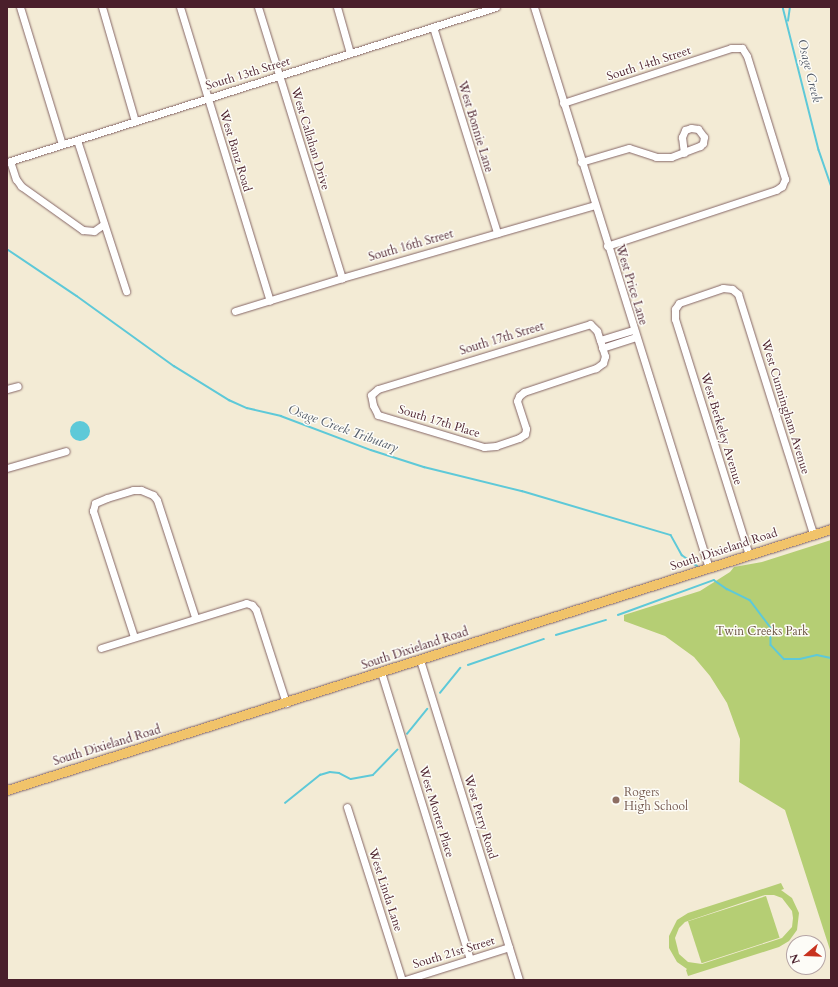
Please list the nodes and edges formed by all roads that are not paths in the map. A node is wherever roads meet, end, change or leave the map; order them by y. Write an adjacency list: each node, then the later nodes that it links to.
1 (20, 7): 15 (street)
2 (102, 7): 13 (street)
3 (180, 7): 11 (street, West Banz Road)
4 (258, 7): 10 (street, West Callahan Drive)
5 (337, 7): 9 (street)
6 (496, 7): 8 (street, South 13th Street)
7 (534, 7): 12 (street, West Price Lane)
8 (433, 27): 9 (street, South 13th Street); 21 (street, West Bonnie Lane)
9 (350, 53): 10 (street, South 13th Street)
10 (279, 76): 11 (street, South 13th Street); 23 (street, West Callahan Drive)
11 (207, 98): 13 (street, South 13th Street); 25 (street, West Banz Road)
12 (563, 103): 18 (street, West Price Lane); 22 (street, South 14th Street)
13 (136, 121): 14 (street, South 13th Street)
14 (77, 140): 15 (street, South 13th Street); 20 (street)
15 (62, 144): 17 (street, South 13th Street)
16 (684, 153): 18 (street)
17 (9, 161): 20 (street)
18 (581, 162): 19 (street, West Price Lane)
19 (595, 205): 21 (street, South 16th Street); 22 (street, West Price Lane)
20 (104, 224): 24 (street)
21 (497, 233): 23 (street, South 16th Street)
22 (607, 246): 28 (street, West Price Lane)
23 (342, 278): 25 (street, South 16th Street)
24 (126, 291)
25 (270, 301): 27 (street, South 16th Street)
26 (675, 309): 36 (street, West Cunningham Avenue); 37 (street, West Berkeley Avenue)
27 (235, 311)
28 (635, 333): 29 (street); 38 (street, West Price Lane)
29 (601, 344): 32 (street, South 17th Street); 32 (street, South 17th Place)
30 (18, 386): 31 (street)
31 (7, 389)
32 (371, 395)
33 (66, 451): 34 (street)
34 (7, 468)
35 (831, 529): 36 (main road, South Dixieland Road)
36 (813, 534): 37 (main road, South Dixieland Road)
37 (749, 555): 38 (main road, South Dixieland Road)
38 (709, 568): 42 (main road, South Dixieland Road)
39 (195, 617): 40 (street); 40 (street); 44 (street)
40 (134, 637): 41 (street)
41 (101, 648)
42 (420, 660): 43 (main road, South Dixieland Road); 47 (street, West Perry Road)
43 (381, 672): 44 (main road, South Dixieland Road); 48 (street, West Morter Place)
44 (286, 703): 45 (main road, South Dixieland Road)
45 (7, 790)
46 (347, 807): 49 (street, West Linda Lane)
47 (509, 947): 48 (street, South 21st Street); 50 (street, West Perry Road)
48 (470, 959): 49 (street, South 21st Street)
49 (404, 980)
50 (520, 980)

